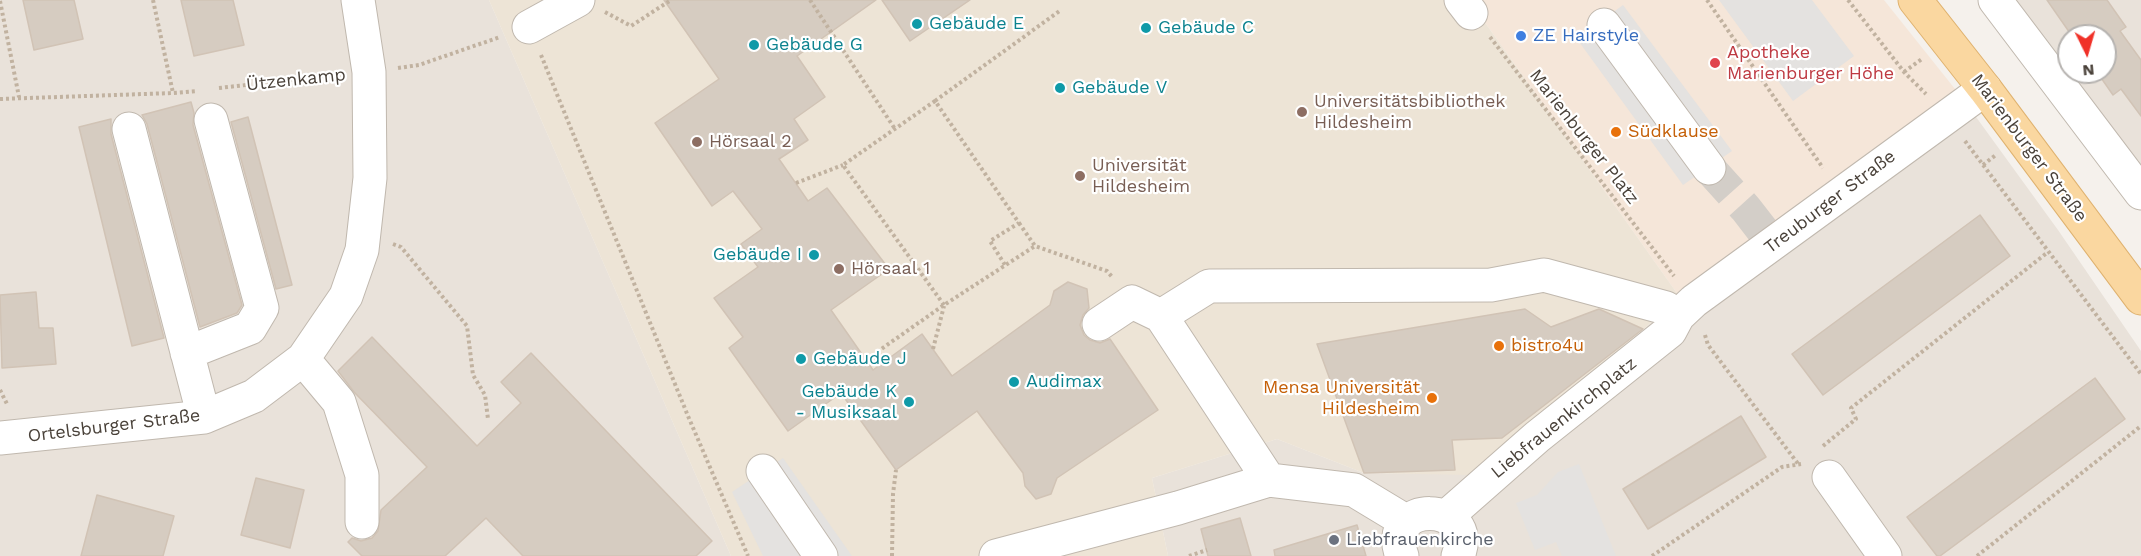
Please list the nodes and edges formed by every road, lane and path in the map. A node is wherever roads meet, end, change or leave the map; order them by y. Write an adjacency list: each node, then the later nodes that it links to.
1 (153, 0): 18 (path)
2 (358, 0): 15 (street, Ortelsburger Straße)
3 (671, 0): 10 (path)
4 (810, 0): 25 (path)
5 (1707, 0): 30 (path)
6 (1848, 0): 23 (path)
7 (1915, 0): 17 (main road, Marienburger Straße)
8 (1995, 0): 29 (street)
9 (0, 1): 19 (path)
10 (590, 5): 14 (street)
11 (1466, 6): 37 (path, Marienburger Platz)
12 (1061, 10): 21 (path)
13 (1604, 25): 27 (street)
14 (529, 27): 15 (path, Ützenkamp); 60 (path)
15 (369, 72): 16 (path, Ützenkamp); 32 (street, Ortelsburger Straße)
16 (219, 88)
17 (1985, 89): 23 (street, Treuburger Straße); 38 (main road, Marienburger Straße)
18 (173, 93): 19 (path); 22 (path)
19 (19, 97): 20 (path)
20 (0, 99)
21 (935, 101): 25 (path); 31 (path)
22 (209, 105): 43 (street)
23 (1946, 116): 30 (street, Treuburger Straße); 34 (path)
24 (129, 129): 43 (street)
25 (895, 129): 26 (path)
26 (843, 165): 28 (path); 39 (path)
27 (1708, 168)
28 (796, 183)
29 (2141, 193)
30 (1840, 194): 37 (street, Treuburger Straße)
31 (1019, 222): 33 (path); 35 (path)
32 (363, 235): 44 (street, Ortelsburger Straße); 48 (path)
33 (1035, 246): 35 (path); 36 (path)
34 (2048, 252): 46 (path); 51 (path)
35 (1005, 265): 39 (path)
36 (1107, 271)
37 (1682, 298): 40 (street); 52 (path); 56 (street, Liebfrauenkirchplatz)
38 (2141, 298)
39 (944, 305): 42 (path); 45 (path)
40 (1161, 316): 41 (street); 55 (street)
41 (1099, 324)
42 (933, 349)
43 (187, 353): 47 (street)
44 (303, 359): 47 (street, Ortelsburger Straße); 57 (street)
45 (885, 361)
46 (2141, 374)
47 (204, 417): 50 (street, Ortelsburger Straße)
48 (488, 420)
49 (2141, 426): 69 (path)
50 (0, 438)
51 (1818, 462): 52 (path); 68 (street)
52 (1799, 465): 67 (path)
53 (896, 470): 62 (path)
54 (763, 471): 61 (street)
55 (1269, 480): 58 (street); 63 (street)
56 (1446, 517): 58 (street); 66 (street)
57 (362, 522)
58 (1407, 522): 65 (street)
59 (1207, 550): 64 (path)
60 (748, 556)
61 (821, 556)
62 (892, 556)
63 (996, 556)
64 (1189, 556)
65 (1402, 556)
66 (1458, 556)
67 (1652, 556)
68 (1885, 556)
69 (1977, 556)

